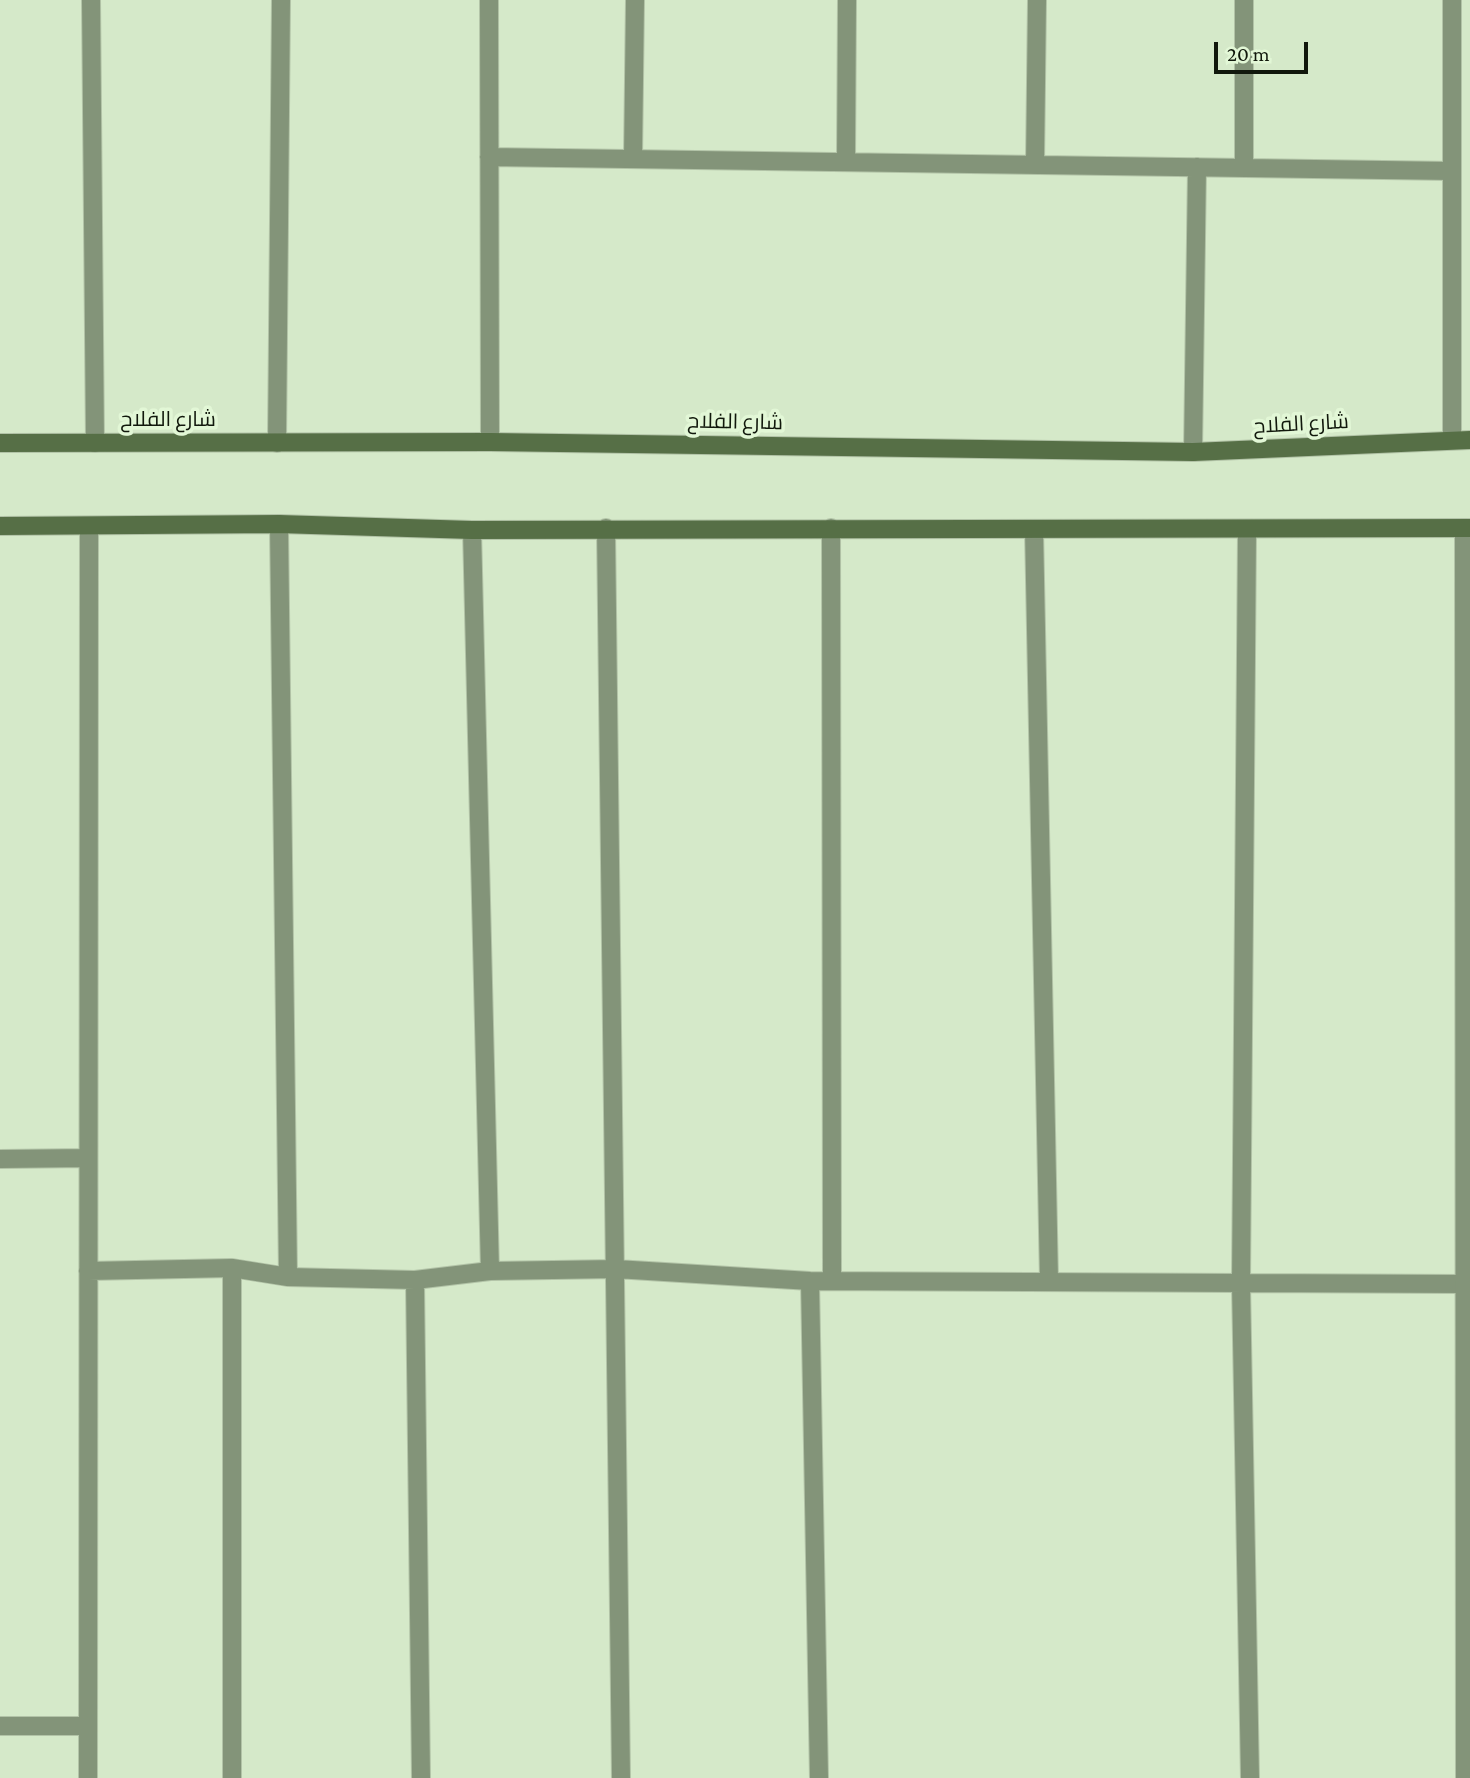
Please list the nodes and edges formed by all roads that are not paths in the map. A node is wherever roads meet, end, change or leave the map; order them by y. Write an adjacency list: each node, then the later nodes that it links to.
1 (91, 0): 19 (street)
2 (281, 0): 20 (street)
3 (489, 0): 9 (street)
4 (635, 0): 10 (street)
5 (847, 0): 11 (street)
6 (1037, 0): 12 (street)
7 (1244, 0): 14 (street)
8 (1452, 0): 15 (street)
9 (489, 158): 10 (street); 17 (street)
10 (632, 159): 11 (street)
11 (846, 162): 12 (street)
12 (1035, 165): 13 (street)
13 (1197, 167): 14 (street); 21 (street)
14 (1244, 168): 15 (street)
15 (1452, 171): 16 (street)
16 (1461, 440): 21 (main road, شارع الفلاح)
17 (490, 442): 20 (main road, شارع الفلاح); 21 (main road, شارع الفلاح)
18 (0, 443): 19 (main road, شارع الفلاح)
19 (95, 443): 20 (main road, شارع الفلاح)
20 (277, 443)
21 (1193, 452)
22 (279, 524): 24 (main road); 29 (main road); 37 (street)
23 (0, 526): 24 (main road)
24 (89, 527): 31 (street)
25 (606, 528): 26 (main road); 29 (main road); 34 (street)
26 (831, 528): 28 (main road); 39 (street)
27 (1467, 528): 30 (main road); 43 (street)
28 (1034, 529): 30 (main road); 40 (street)
29 (472, 530): 36 (street)
30 (1247, 530): 42 (street)
31 (88, 1158): 32 (street); 35 (street)
32 (0, 1159)
33 (232, 1268): 35 (street); 37 (street); 47 (street)
34 (616, 1269): 36 (street); 41 (street); 49 (street)
35 (88, 1271): 45 (street)
36 (490, 1271): 38 (street)
37 (288, 1277): 38 (street)
38 (415, 1280): 48 (street)
39 (832, 1280): 40 (street); 41 (street)
40 (1049, 1280): 42 (street)
41 (810, 1281): 50 (street)
42 (1241, 1284): 43 (street); 51 (street)
43 (1465, 1284): 52 (street)
44 (0, 1726): 45 (street)
45 (88, 1726): 46 (street)
46 (88, 1778)
47 (232, 1778)
48 (421, 1778)
49 (621, 1778)
50 (819, 1778)
51 (1251, 1778)
52 (1465, 1778)

